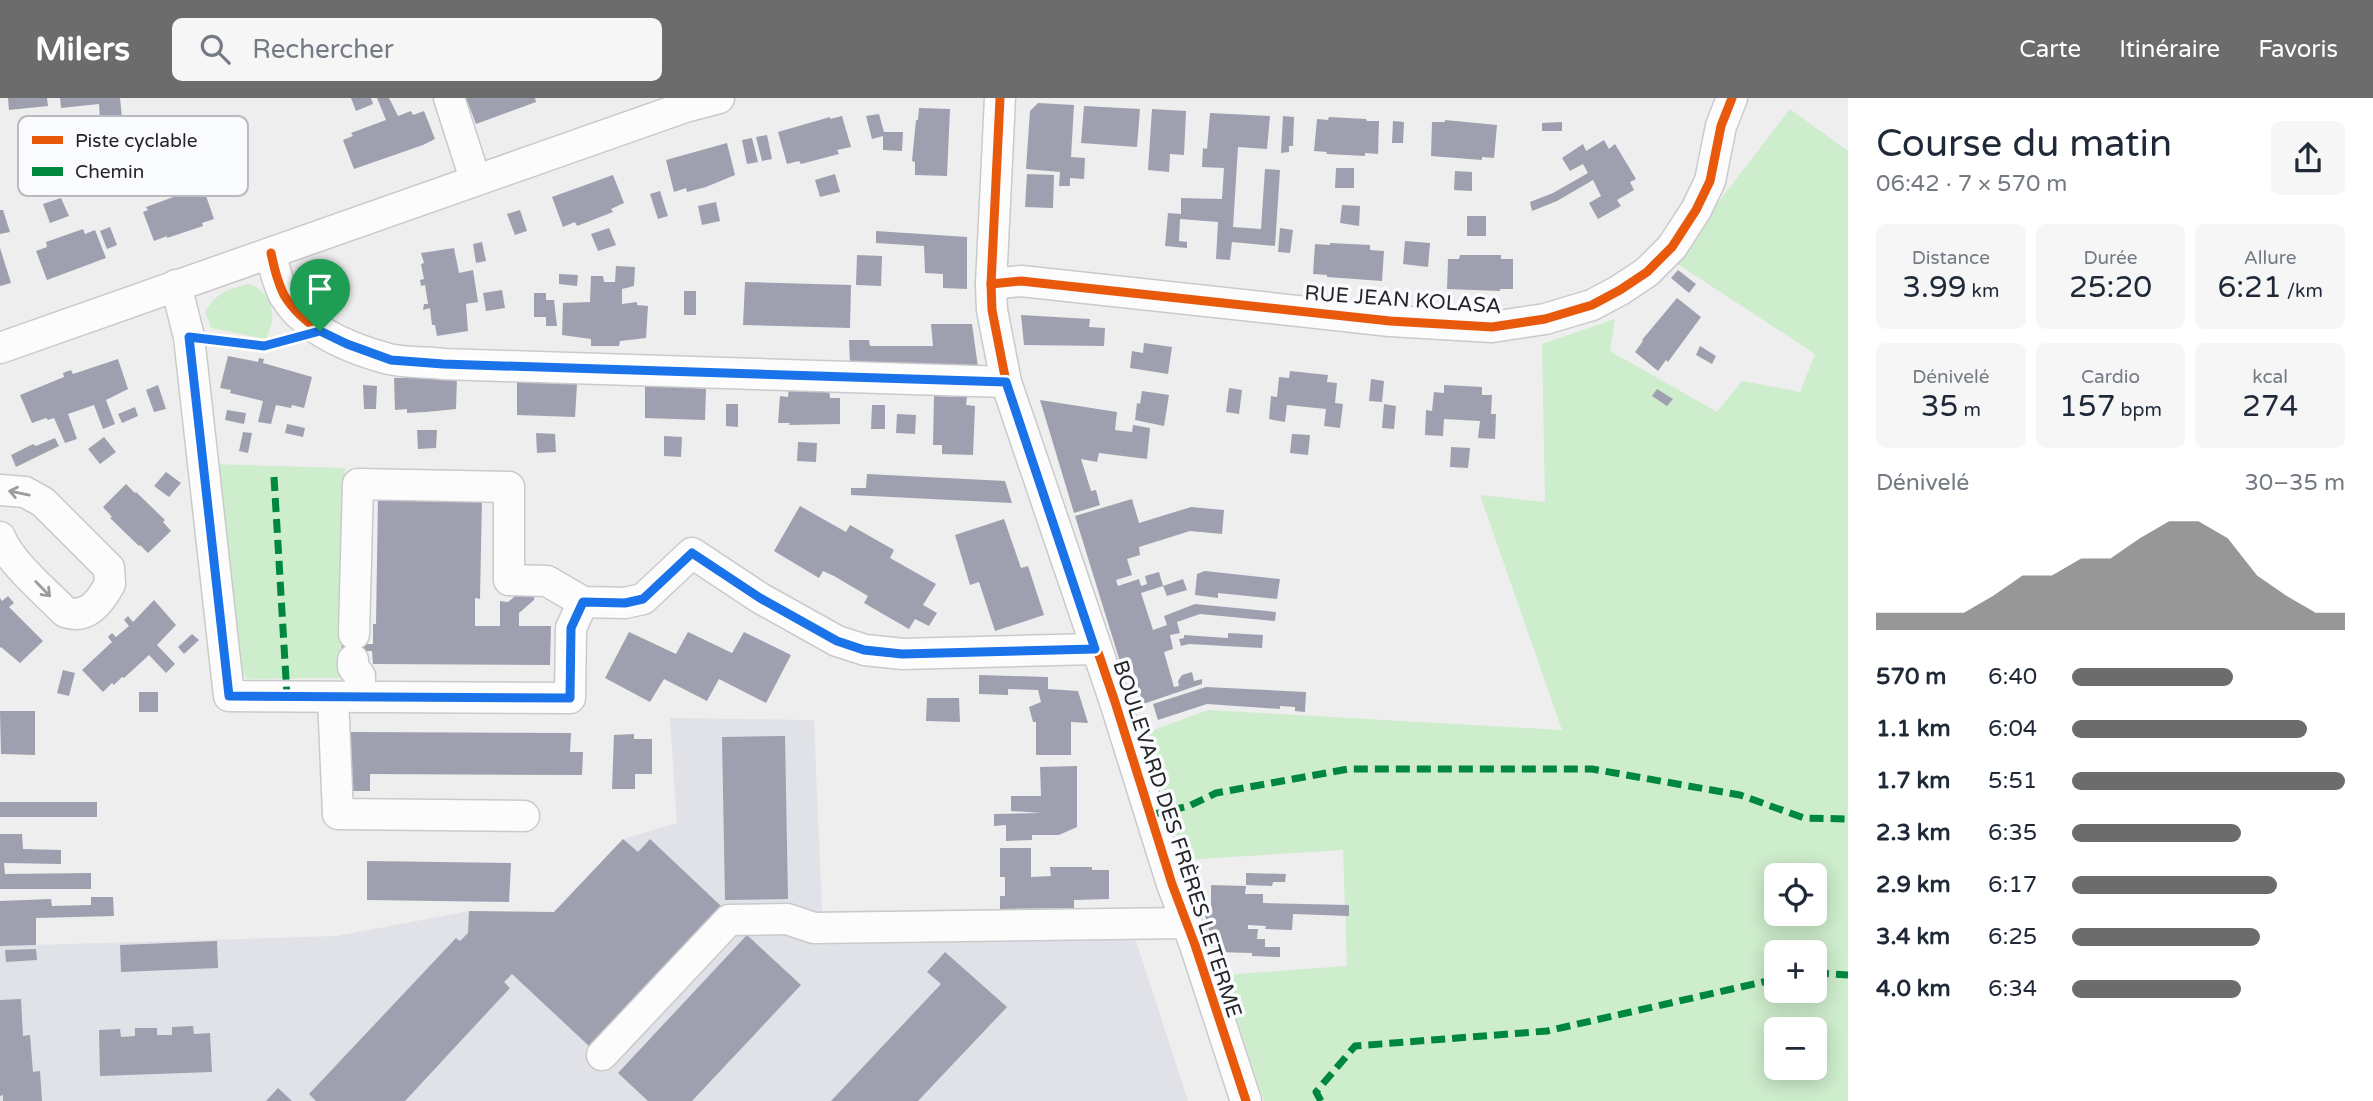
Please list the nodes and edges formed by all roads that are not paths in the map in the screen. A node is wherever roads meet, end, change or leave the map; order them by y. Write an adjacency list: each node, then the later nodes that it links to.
1 (449, 98): 5 (street)
2 (719, 98): 5 (street)
3 (1000, 98): 8 (street, BOULEVARD DES FRÈRES LETERME)
4 (1732, 98): 8 (street, RUE JEAN KOLASA)
5 (475, 180): 6 (street)
6 (271, 253): 7 (street); 10 (street)
7 (176, 285): 9 (street); 15 (street)
8 (991, 285): 10 (street, BOULEVARD DES FRÈRES LETERME)
9 (0, 348)
10 (1006, 382): 14 (street, BOULEVARD DES FRÈRES LETERME)
11 (0, 490): 12 (street, one-way to 11)
12 (0, 537)
13 (583, 602): 14 (street); 15 (street); 15 (street)
14 (1095, 649): 17 (street, BOULEVARD DES FRÈRES LETERME)
15 (346, 697): 16 (street)
16 (524, 816)
17 (1186, 923): 18 (street); 19 (street, BOULEVARD DES FRÈRES LETERME)
18 (603, 1055)
19 (1245, 1101)

